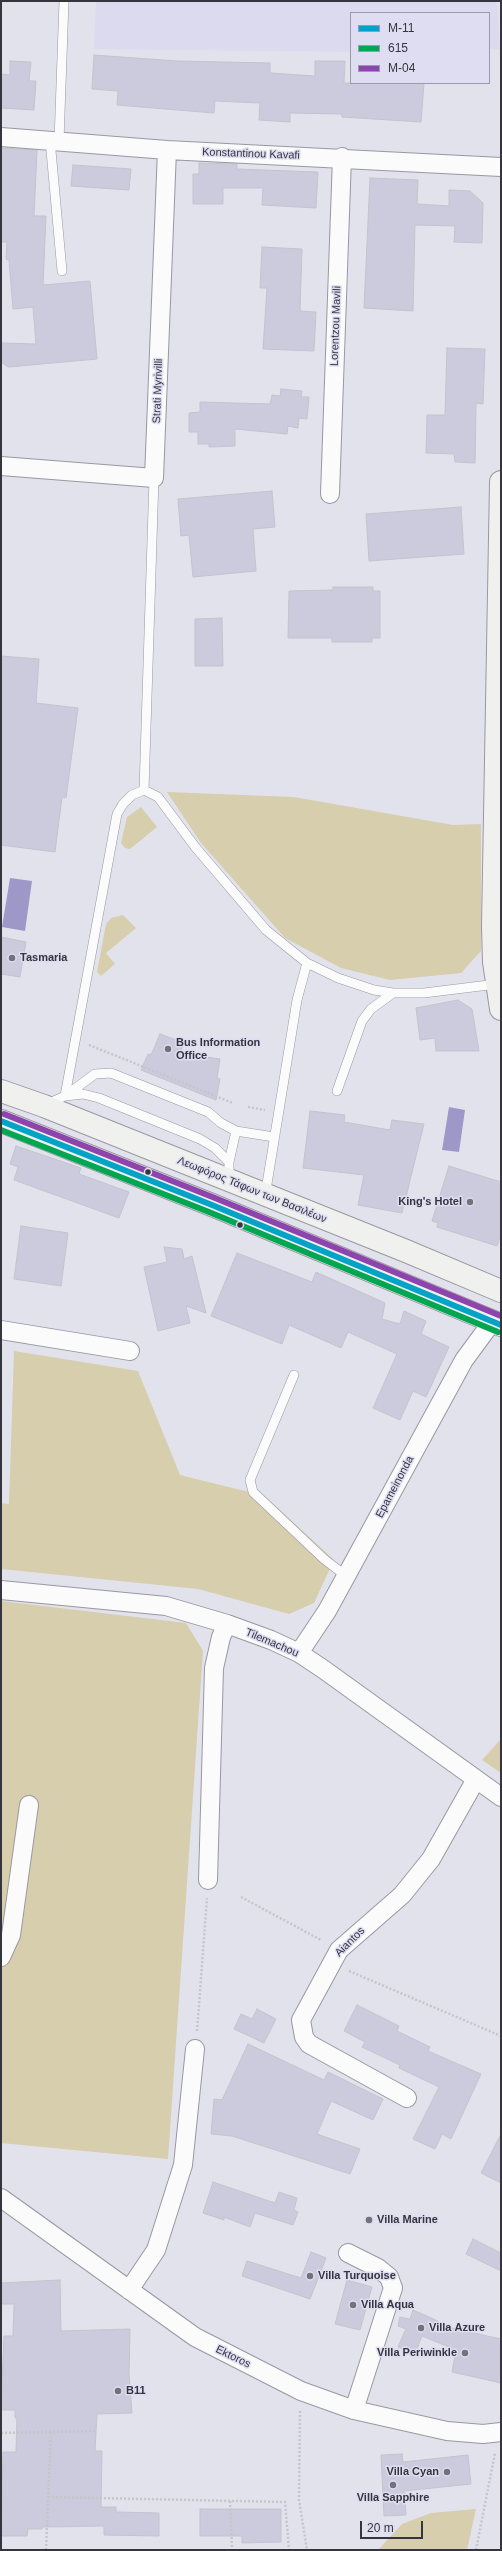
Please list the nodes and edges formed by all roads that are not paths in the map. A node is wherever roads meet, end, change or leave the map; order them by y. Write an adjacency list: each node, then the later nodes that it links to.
1 (64, 1): 3 (lane)
2 (1, 137): 3 (street, Konstantinou Kavafi)
3 (54, 140): 4 (street, Konstantinou Kavafi); 7 (lane)
4 (167, 150): 5 (street, Konstantinou Kavafi); 9 (street, Strati Myrivilli)
5 (342, 157): 6 (street, Konstantinou Kavafi); 11 (street, Lorentzou Mavili)
6 (501, 167)
7 (62, 271)
8 (1, 466): 9 (street)
9 (154, 478): 12 (lane)
10 (501, 488): 14 (main road)
11 (330, 494)
12 (144, 790): 13 (lane); 19 (lane)
13 (307, 963): 15 (lane); 23 (lane)
14 (497, 984): 15 (lane); 16 (main road)
15 (393, 993): 18 (lane)
16 (501, 1009)
17 (1, 1091): 20 (main road, Λεωφόρος Τάφων των Βασιλέων)
18 (336, 1091)
19 (65, 1096): 20 (lane); 22 (lane); 24 (lane)
20 (44, 1106): 24 (main road, Λεωφόρος Τάφων των Βασιλέων)
21 (1, 1121): 28 (main road)
22 (236, 1131): 23 (lane); 24 (lane)
23 (274, 1137): 25 (lane)
24 (229, 1171): 25 (main road, Λεωφόρος Τάφων των Βασιλέων)
25 (266, 1196): 26 (main road, Λεωφόρος Τάφων των Βασιλέων)
26 (501, 1291)
27 (501, 1299): 28 (main road)
28 (498, 1321): 32 (street, Epameinonda)
29 (1, 1330): 30 (street)
30 (130, 1351)
31 (294, 1375): 32 (lane)
32 (346, 1576): 35 (street, Epameinonda)
33 (1, 1590): 34 (street, Tilemachou)
34 (227, 1624): 35 (street, Tilemachou); 39 (street)
35 (299, 1653): 36 (street, Tilemachou)
36 (475, 1781): 37 (street, Tilemachou); 42 (street, Aiantos)
37 (501, 1798)
38 (29, 1805): 40 (street)
39 (208, 1880)
40 (1, 1957)
41 (196, 2049): 45 (street)
42 (407, 2098)
43 (1, 2198): 45 (street, Ektoros)
44 (348, 2253): 46 (street)
45 (129, 2290): 46 (street, Ektoros)
46 (354, 2410): 47 (street, Ektoros)
47 (500, 2433)

